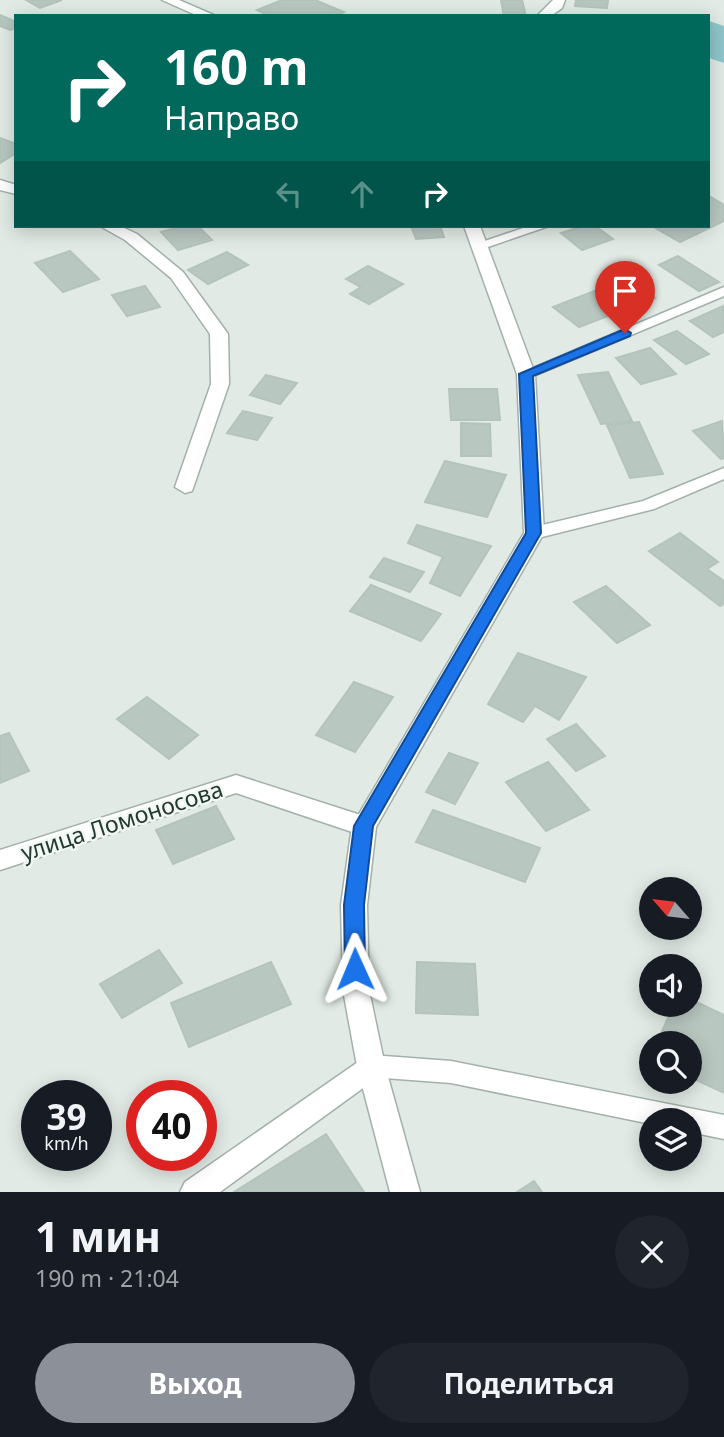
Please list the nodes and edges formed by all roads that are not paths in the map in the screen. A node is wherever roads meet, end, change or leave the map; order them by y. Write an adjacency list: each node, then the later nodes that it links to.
1 (168, 0): 3 (street)
2 (558, 0): 4 (street)
3 (205, 14)
4 (547, 14)
5 (112, 228): 11 (street)
6 (529, 228): 7 (lane)
7 (476, 236): 9 (street)
8 (724, 291): 9 (lane)
9 (526, 374): 12 (street)
10 (724, 473): 12 (lane)
11 (185, 487)
12 (534, 533): 13 (street)
13 (364, 826): 14 (street, улица Ломоносова); 15 (street)
14 (0, 860)
15 (372, 1066): 16 (lane); 17 (street); 18 (street)
16 (724, 1127)
17 (195, 1192)
18 (405, 1192)

